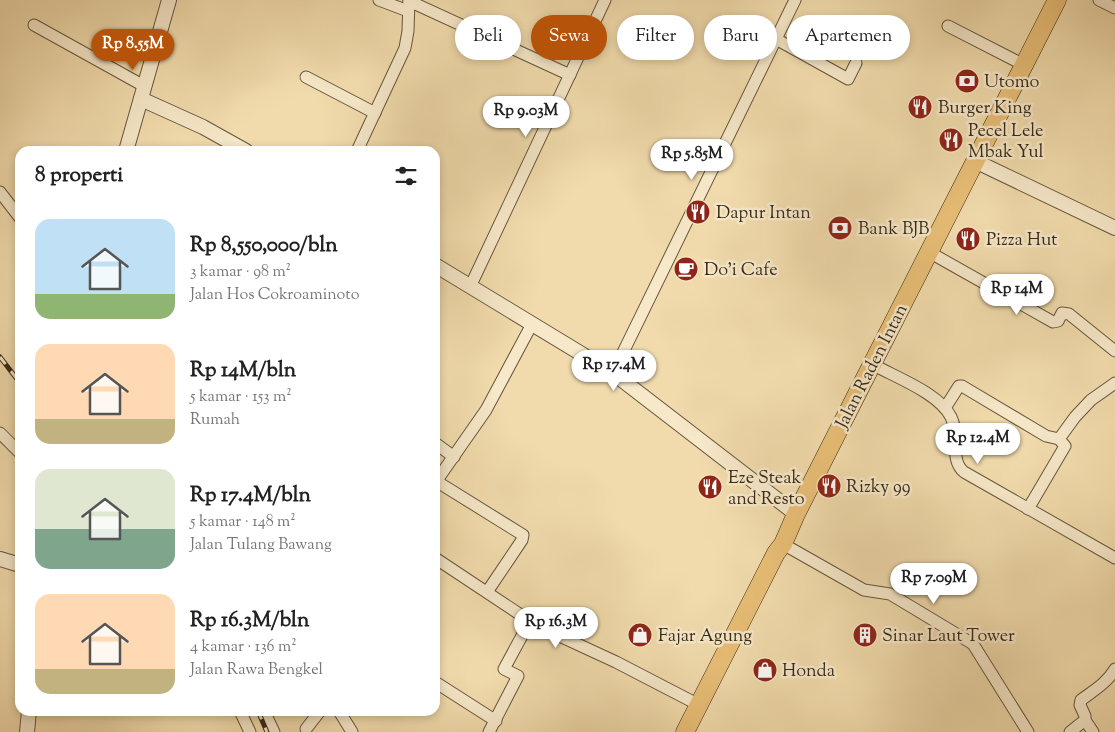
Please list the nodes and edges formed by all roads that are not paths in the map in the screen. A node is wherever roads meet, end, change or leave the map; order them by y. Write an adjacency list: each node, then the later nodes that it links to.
1 (169, 0): 18 (street)
2 (379, 0): 7 (street)
3 (605, 0): 16 (street)
4 (795, 0): 11 (street)
5 (1057, 0): 15 (main road, Jalan Raden Intan)
6 (1099, 0): 8 (street)
7 (409, 4): 16 (street); 19 (street)
8 (1115, 8)
9 (34, 25): 18 (street)
10 (948, 26): 15 (street)
11 (777, 37)
12 (777, 40): 14 (street)
13 (766, 60): 33 (street)
14 (856, 63)
15 (1024, 65): 23 (main road, Jalan Raden Intan)
16 (570, 75): 29 (street)
17 (306, 77): 19 (street)
18 (142, 92): 20 (street); 21 (street)
19 (375, 113): 22 (street)
20 (127, 146)
21 (237, 146)
22 (359, 146)
23 (975, 161): 26 (street); 27 (main road, Jalan Raden Intan)
24 (0, 192): 25 (street)
25 (15, 212)
26 (1115, 228)
27 (929, 252): 31 (street); 32 (main road, Jalan Raden Intan)
28 (440, 268): 29 (street)
29 (470, 287): 30 (street)
30 (532, 324): 33 (street); 40 (street)
31 (1115, 351)
32 (872, 364): 35 (street); 44 (main road, Jalan Raden Intan)
33 (613, 373): 44 (street)
34 (1115, 383): 37 (street)
35 (946, 408): 37 (street); 43 (street)
36 (0, 433): 39 (street)
37 (1059, 439): 43 (street)
38 (440, 447): 40 (street)
39 (15, 448)
40 (454, 457): 41 (street)
41 (440, 476)
42 (440, 484): 50 (street)
43 (1028, 509): 46 (street)
44 (796, 514): 45 (main road, Jalan Raden Intan)
45 (783, 544): 54 (main road, Jalan Raden Intan); 69 (street)
46 (1115, 558)
47 (0, 559): 49 (street)
48 (440, 561): 50 (street)
49 (15, 564)
50 (487, 592): 51 (street)
51 (530, 621): 54 (street); 60 (street)
52 (1115, 669): 61 (street)
53 (440, 685): 60 (street)
54 (699, 705): 68 (main road, Jalan Raden Intan)
55 (29, 716): 63 (street)
56 (242, 716): 64 (street)
57 (266, 716): 65 (street)
58 (316, 716): 62 (street)
59 (342, 716): 66 (street)
60 (496, 720): 67 (street)
61 (1085, 720): 70 (street); 71 (street)
62 (306, 728)
63 (27, 732)
64 (250, 732)
65 (274, 732)
66 (352, 732)
67 (489, 732)
68 (685, 732)
69 (1028, 732)
70 (1070, 732)
71 (1093, 732)

